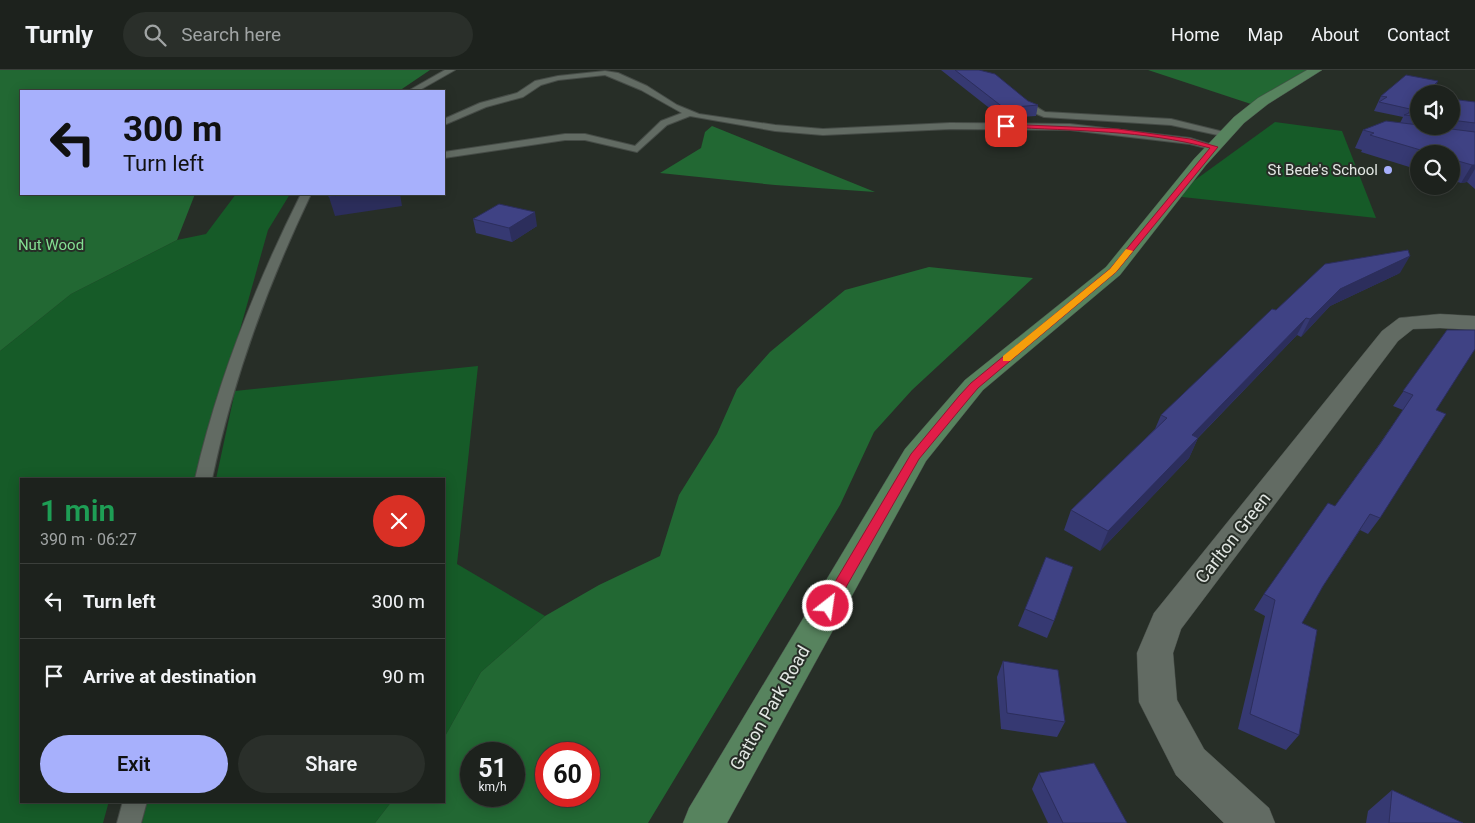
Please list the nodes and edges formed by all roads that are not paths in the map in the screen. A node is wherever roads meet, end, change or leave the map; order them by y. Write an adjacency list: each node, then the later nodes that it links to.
1 (451, 70): 3 (lane)
2 (1316, 70): 7 (main road, Gatton Park Road)
3 (414, 90)
4 (1011, 91): 7 (lane)
5 (690, 113): 6 (lane); 7 (lane); 8 (lane)
6 (445, 122)
7 (1220, 140): 14 (main road, Gatton Park Road)
8 (445, 155)
9 (306, 195): 11 (lane)
10 (1475, 323): 15 (street, Carlton Green)
11 (203, 478)
12 (134, 803): 13 (lane)
13 (129, 823)
14 (704, 823)
15 (1254, 823)

